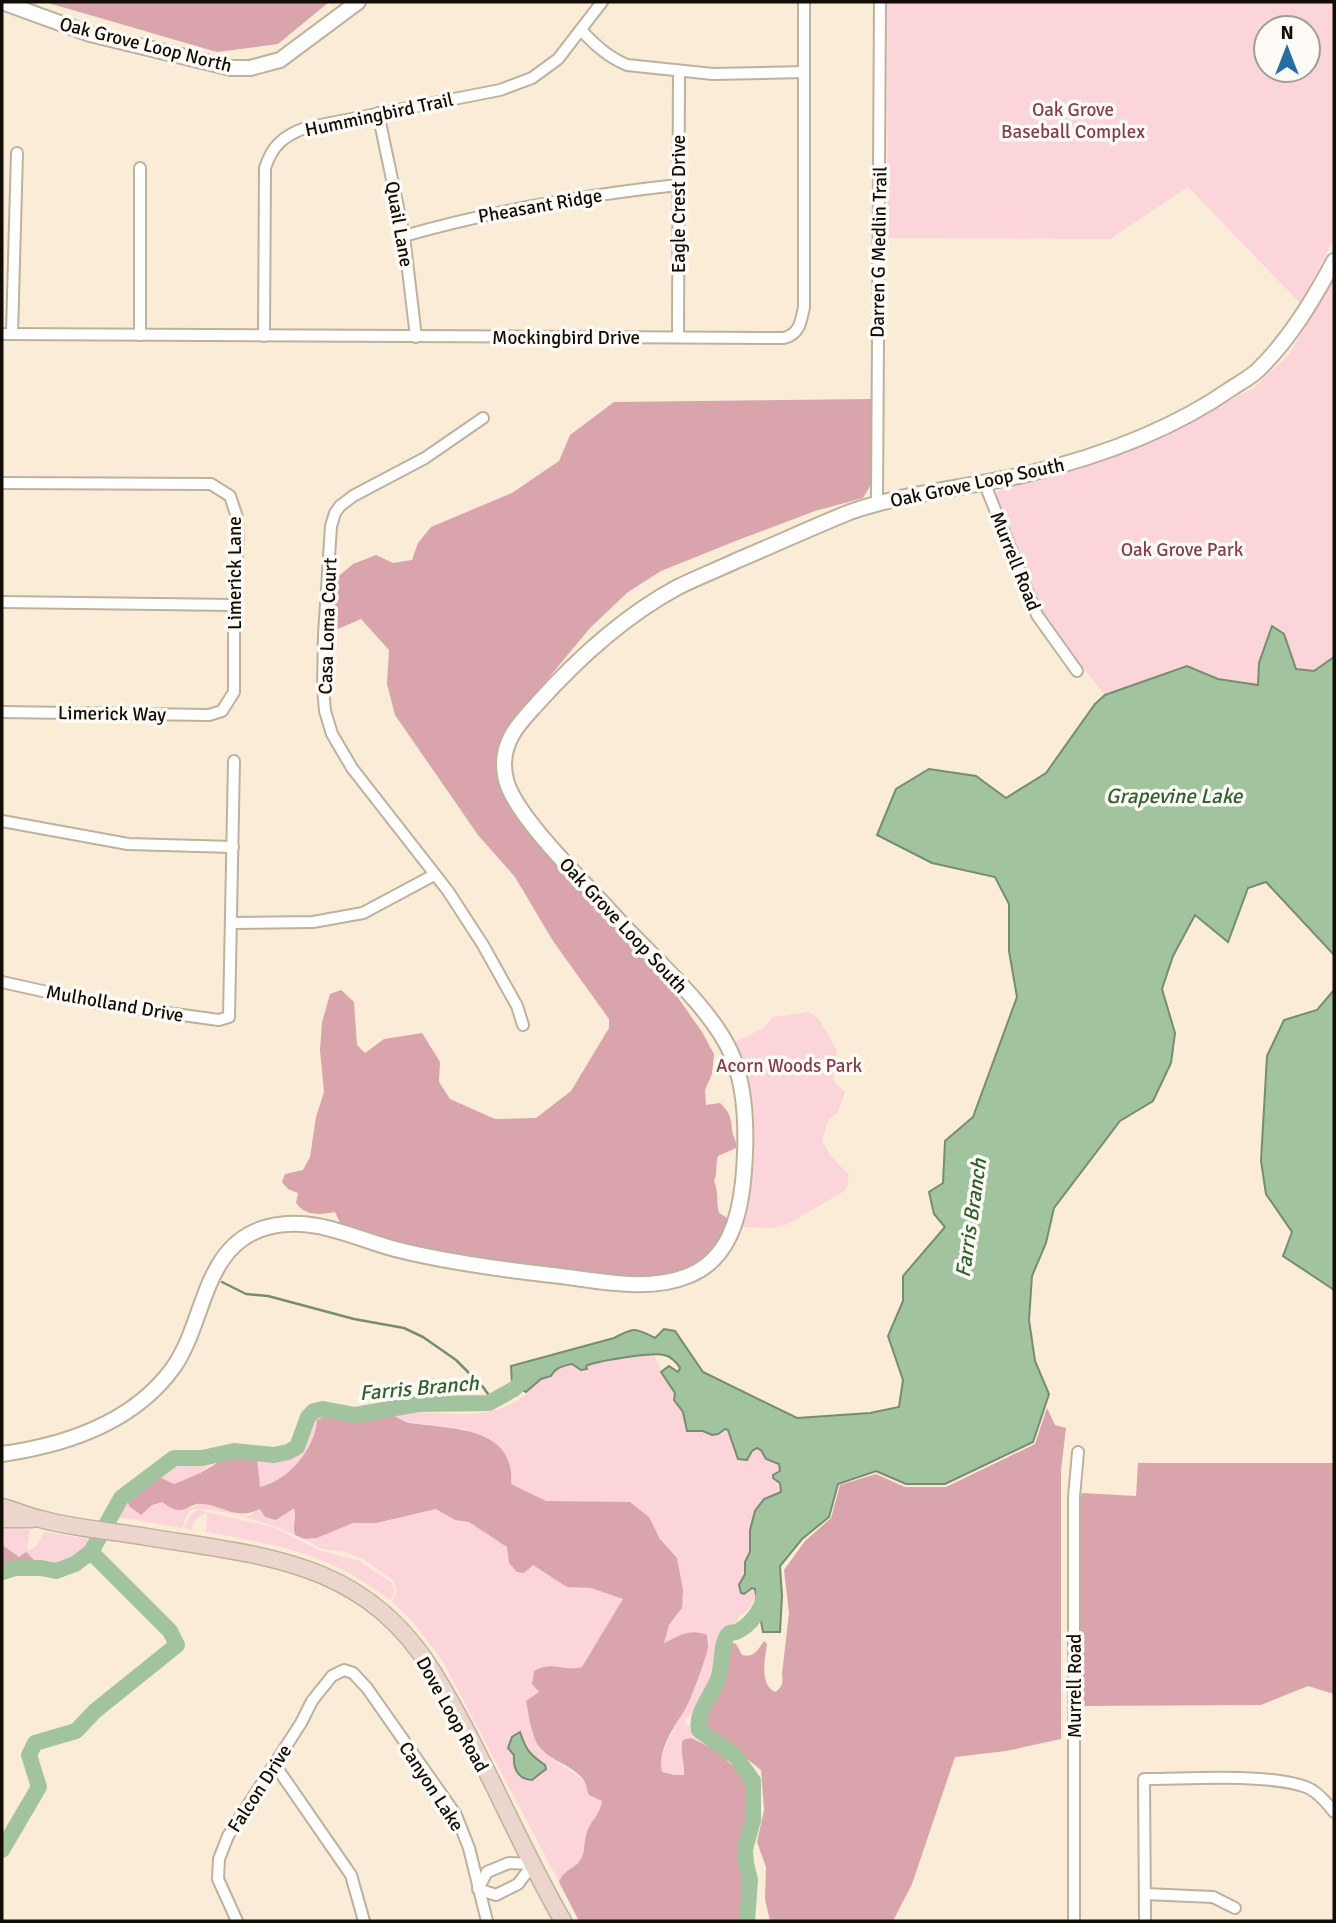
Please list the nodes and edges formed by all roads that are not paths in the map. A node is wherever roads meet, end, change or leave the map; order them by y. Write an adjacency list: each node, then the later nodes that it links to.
1 (2, 2): 2 (street, Oak Grove Loop North)
2 (358, 2)
3 (602, 2): 6 (street, Hummingbird Trail)
4 (804, 2): 8 (street, Mockingbird Drive)
5 (880, 2): 23 (street, Darren G Medlin Trail)
6 (581, 30): 7 (street); 9 (street, Hummingbird Trail)
7 (679, 72): 8 (street); 12 (street, Eagle Crest Drive)
8 (804, 72): 19 (street, Mockingbird Drive)
9 (378, 113): 13 (street, Quail Lane); 17 (street, Hummingbird Trail)
10 (17, 153): 15 (street)
11 (140, 168): 16 (street)
12 (678, 185): 13 (street, Pheasant Ridge); 19 (street, Eagle Crest Drive)
13 (404, 236): 18 (street, Quail Lane)
14 (1334, 261): 21 (street, Oak Grove Loop South)
15 (7, 334): 16 (street, Mockingbird Drive)
16 (140, 335): 17 (street, Mockingbird Drive)
17 (264, 336): 18 (street, Mockingbird Drive)
18 (416, 337): 19 (street, Mockingbird Drive)
19 (678, 337)
20 (483, 418): 32 (street, Casa Loma Court)
21 (984, 482): 23 (street, Oak Grove Loop South); 26 (street, Murrell Road)
22 (2, 483): 25 (street, Limerick Lane)
23 (877, 503): 37 (street, Oak Grove Loop South)
24 (2, 601): 25 (street)
25 (234, 605): 27 (street, Limerick Lane)
26 (1077, 671)
27 (222, 711): 28 (street, Limerick Way)
28 (2, 712)
29 (234, 761): 31 (street)
30 (2, 821): 31 (street)
31 (233, 847): 33 (street)
32 (434, 875): 33 (street); 35 (street, Casa Loma Court)
33 (232, 923): 34 (street, Mulholland Drive)
34 (2, 982)
35 (523, 1025)
36 (1078, 1452): 52 (street, Murrell Road)
37 (2, 1454)
38 (2, 1507): 40 (main road, Dove Loop Road)
39 (2, 1519): 40 (main road, Dove Loop Road)
40 (38, 1519): 44 (main road, Dove Loop Road)
41 (344, 1670): 42 (street, Falcon Drive); 45 (street, Canyon Lake)
42 (275, 1765): 48 (street, Falcon Drive); 49 (street)
43 (1334, 1812): 46 (street)
44 (533, 1864): 45 (street); 45 (street); 51 (main road, Dove Loop Road)
45 (478, 1889): 50 (street, Canyon Lake)
46 (1145, 1895): 47 (street); 53 (street)
47 (1235, 1908)
48 (237, 1921)
49 (364, 1921)
50 (487, 1921)
51 (563, 1921)
52 (1074, 1921)
53 (1145, 1921)

